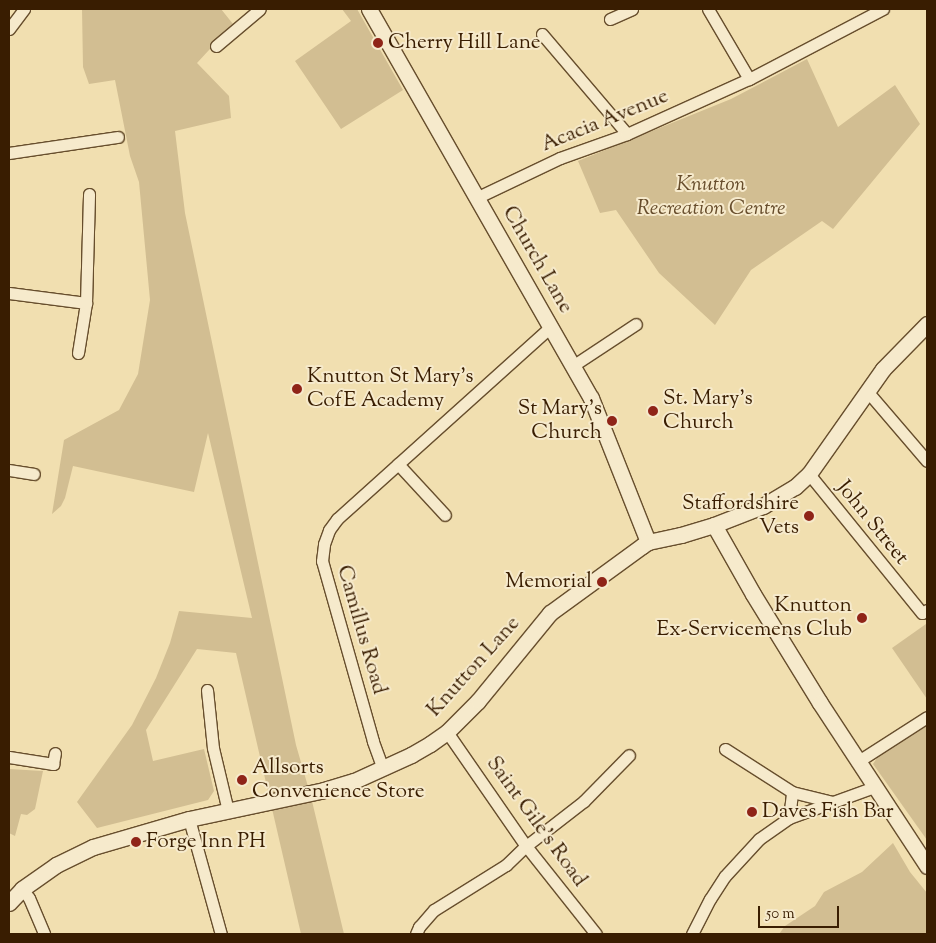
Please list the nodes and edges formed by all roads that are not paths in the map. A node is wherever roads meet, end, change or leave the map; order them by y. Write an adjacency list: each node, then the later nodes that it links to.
1 (24, 9): 8 (street)
2 (260, 9): 10 (street)
3 (369, 9): 16 (main road, Church Lane)
4 (632, 9): 7 (street)
5 (708, 9): 11 (street)
6 (883, 9): 11 (street, Acacia Avenue)
7 (610, 19)
8 (9, 29)
9 (542, 34): 12 (street)
10 (216, 46)
11 (749, 79): 12 (street, Acacia Avenue)
12 (627, 134): 16 (street, Acacia Avenue)
13 (118, 137): 14 (street)
14 (9, 153)
15 (89, 194): 18 (street)
16 (476, 198): 21 (main road, Church Lane)
17 (9, 293): 18 (street)
18 (86, 303): 22 (street)
19 (636, 324): 23 (street)
20 (927, 324): 24 (main road)
21 (551, 326): 23 (main road, Church Lane); 26 (street, Camillus Road)
22 (78, 353)
23 (574, 365): 32 (main road, Church Lane)
24 (868, 391): 25 (street); 29 (main road)
25 (927, 461)
26 (398, 464): 30 (street); 42 (street, Camillus Road)
27 (9, 470): 28 (street)
28 (34, 474)
29 (809, 474): 31 (main road); 33 (street, John Street)
30 (445, 515)
31 (714, 525): 32 (main road); 41 (main road)
32 (648, 542): 36 (main road, Knutton Lane)
33 (927, 610)
34 (207, 690): 46 (street)
35 (927, 717): 41 (street)
36 (447, 732): 42 (main road, Knutton Lane); 49 (street, Saint Gile's Road)
37 (725, 749): 44 (street)
38 (55, 753): 40 (street)
39 (628, 755): 49 (street)
40 (9, 757)
41 (857, 762): 43 (main road)
42 (383, 769): 46 (main road, Knutton Lane)
43 (874, 787): 45 (street); 50 (main road)
44 (792, 792): 45 (street); 47 (street)
45 (834, 802): 47 (street)
46 (228, 811): 48 (main road, Knutton Lane)
47 (789, 818): 57 (street)
48 (189, 819): 51 (main road, Knutton Lane); 54 (street)
49 (526, 846): 55 (street); 56 (street, Saint Gile's Road)
50 (927, 866)
51 (22, 889): 52 (main road, Knutton Lane); 53 (street)
52 (9, 903)
53 (44, 934)
54 (221, 934)
55 (416, 934)
56 (596, 934)
57 (692, 934)

